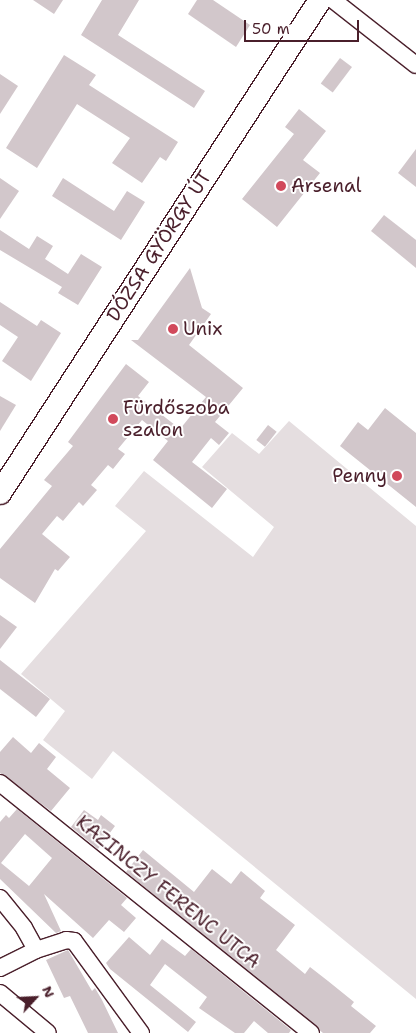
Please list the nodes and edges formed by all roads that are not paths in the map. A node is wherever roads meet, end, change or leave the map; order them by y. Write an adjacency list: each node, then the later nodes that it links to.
1 (320, 0): 4 (main road, DÓZSA GYÖRGY ÚT)
2 (333, 0): 3 (street)
3 (416, 65)
4 (0, 493)
5 (0, 783): 12 (street, KAZINCZY FERENC UTCA)
6 (0, 898): 7 (street)
7 (36, 950): 8 (street); 11 (street)
8 (0, 968)
9 (0, 992): 10 (street)
10 (48, 1033)
11 (141, 1033)
12 (311, 1033)

